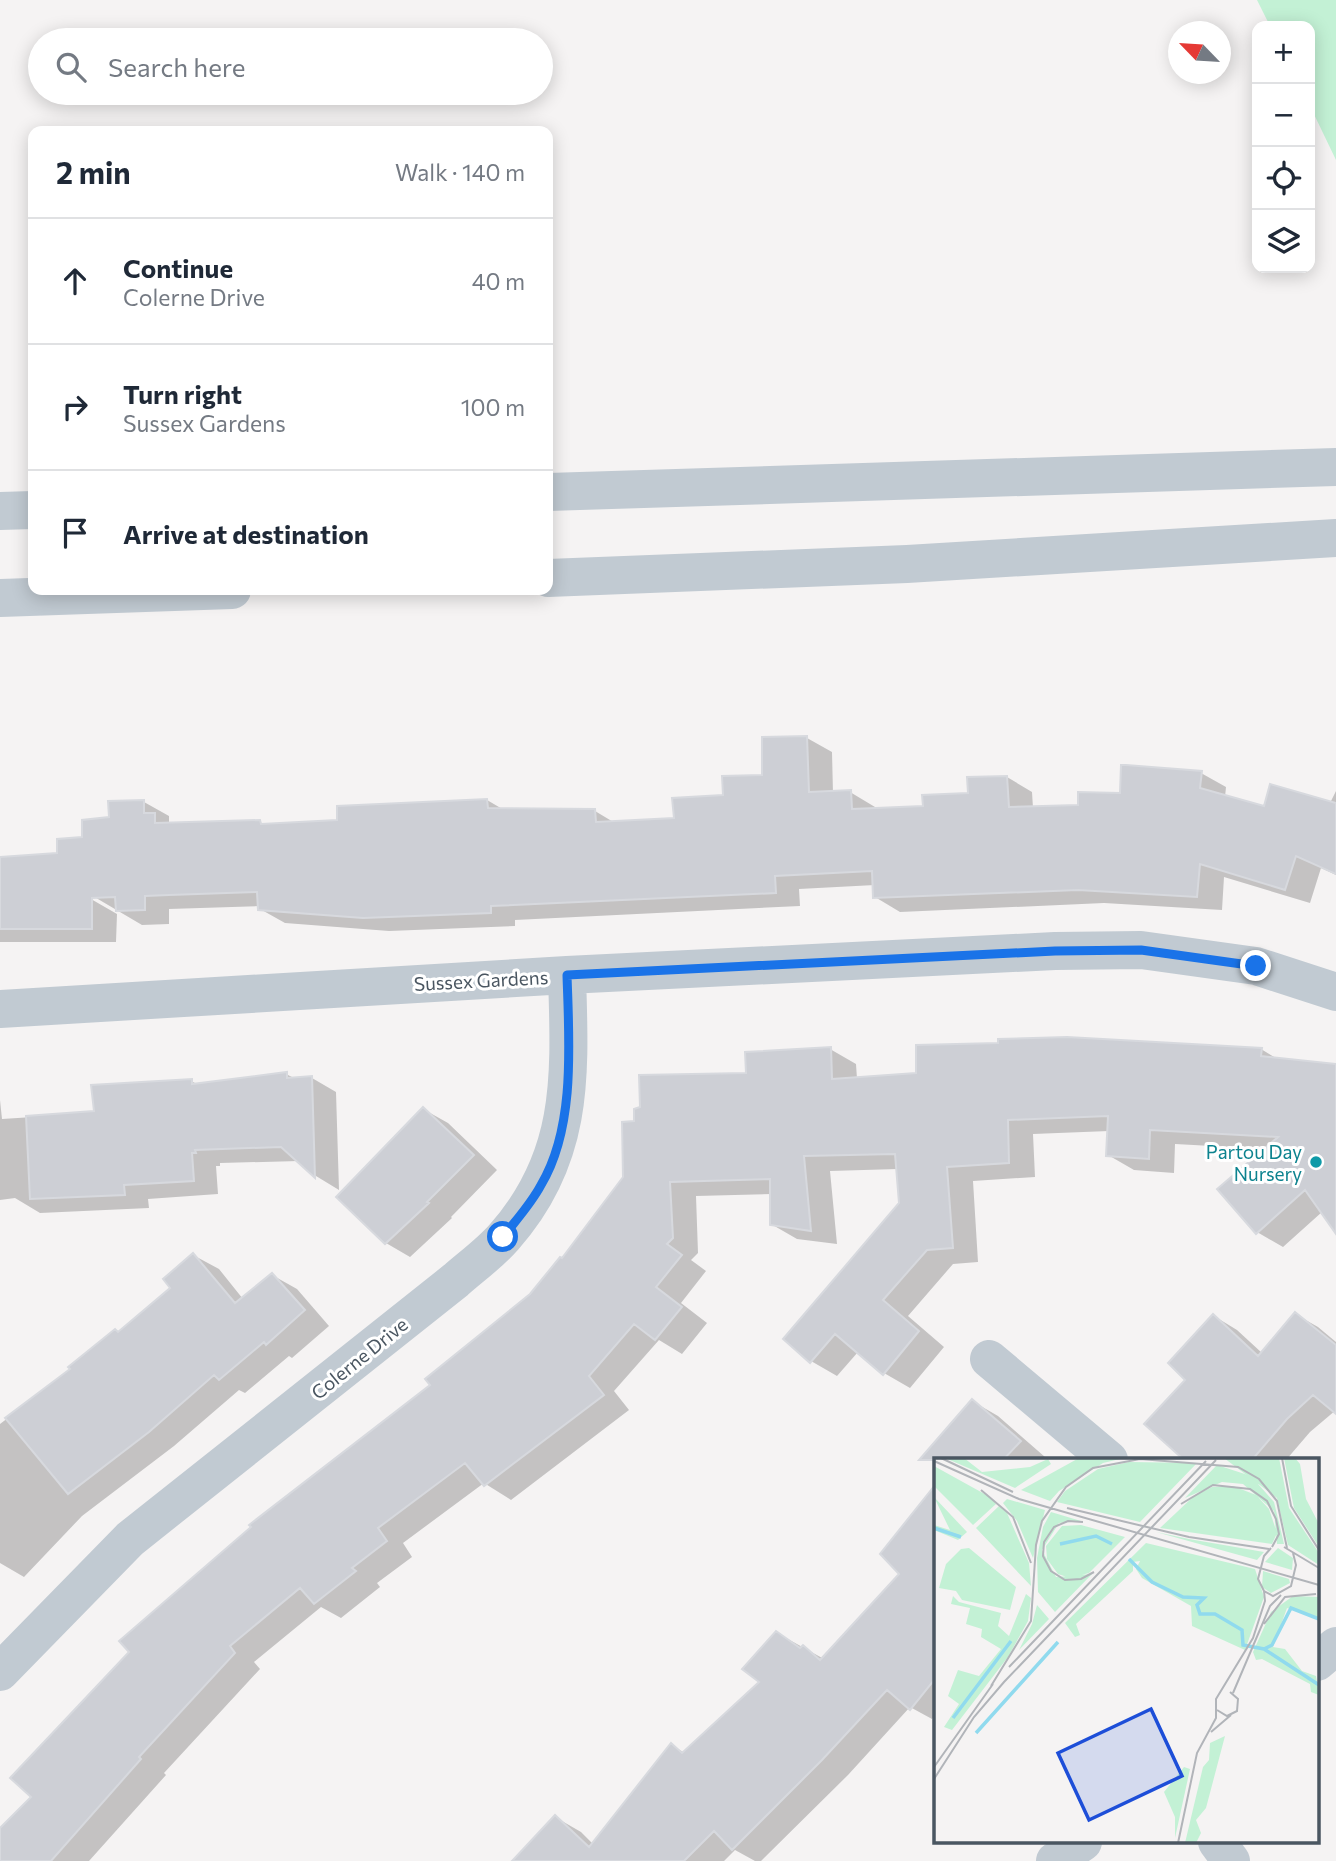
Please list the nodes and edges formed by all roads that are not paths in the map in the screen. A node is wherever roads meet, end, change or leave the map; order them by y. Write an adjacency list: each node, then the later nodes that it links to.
1 (1336, 467): 2 (street)
2 (553, 492)
3 (28, 510): 4 (street)
4 (0, 511)
5 (1336, 538): 6 (street)
6 (553, 578)
7 (87, 595): 8 (street)
8 (0, 598)
9 (567, 975): 10 (street, Sussex Gardens); 11 (street, Sussex Gardens); 14 (street, Colerne Drive)
10 (1336, 992)
11 (0, 1009)
12 (989, 1359): 13 (street)
13 (1107, 1458)
14 (2, 1664)
15 (1082, 1843): 17 (street)
16 (1218, 1843): 18 (street)
17 (1055, 1861)
18 (1231, 1861)

